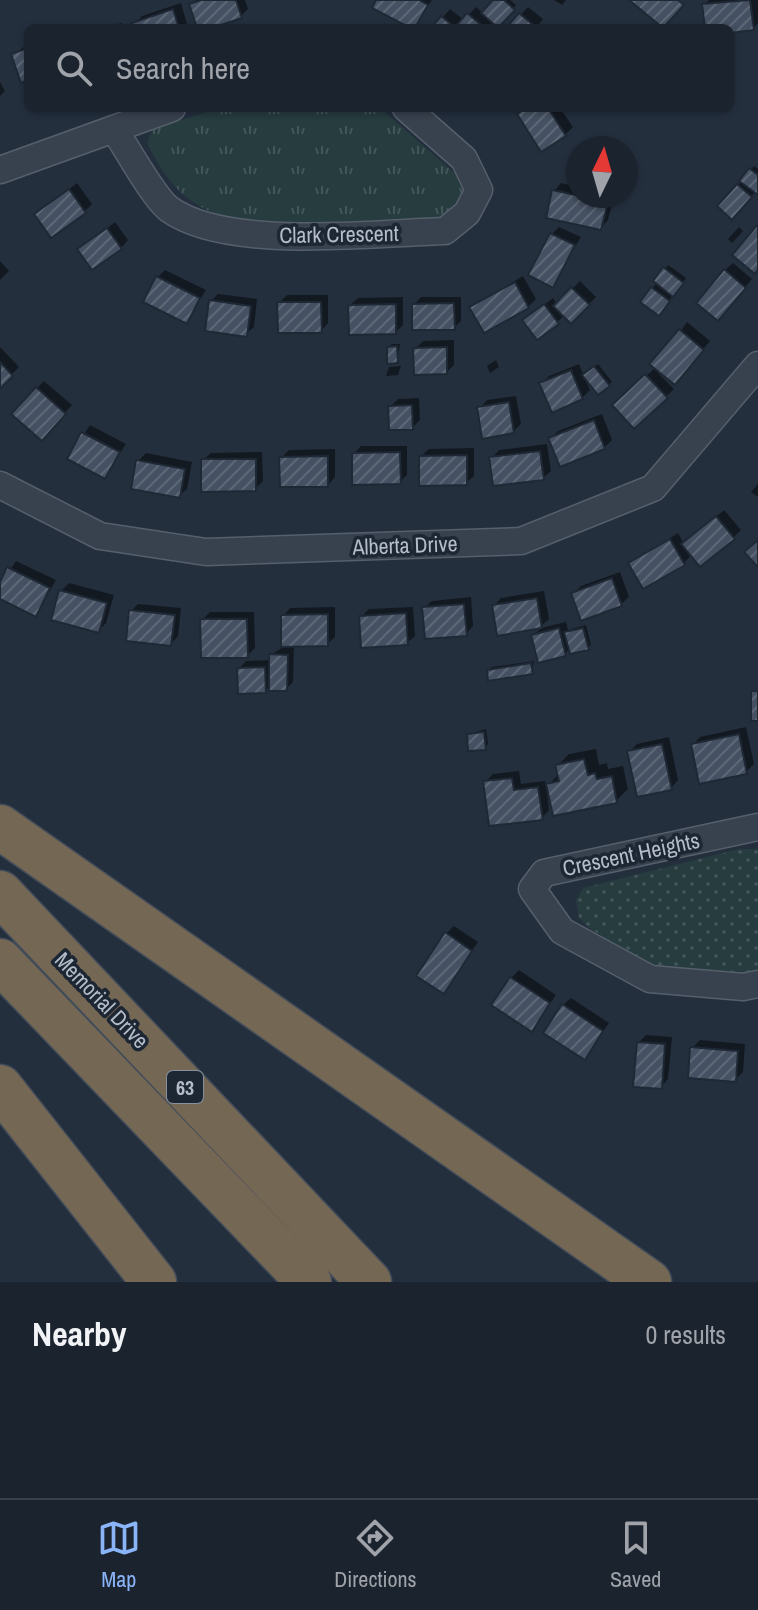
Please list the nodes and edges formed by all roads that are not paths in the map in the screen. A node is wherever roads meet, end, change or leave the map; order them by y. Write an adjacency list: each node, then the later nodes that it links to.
1 (161, 112): 3 (street)
2 (411, 112): 3 (street, Clark Crescent)
3 (114, 129): 4 (street)
4 (0, 170)
5 (758, 365): 6 (street, Alberta Drive)
6 (0, 485)
7 (0, 827): 13 (highway)
8 (758, 827): 11 (street, Crescent Heights)
9 (0, 893): 16 (highway, Memorial Drive / 63)
10 (0, 961): 15 (highway, 63)
11 (758, 984)
12 (0, 1087): 14 (highway)
13 (642, 1277): 17 (highway)
14 (154, 1282)
15 (309, 1282)
16 (369, 1282)
17 (681, 1282)

